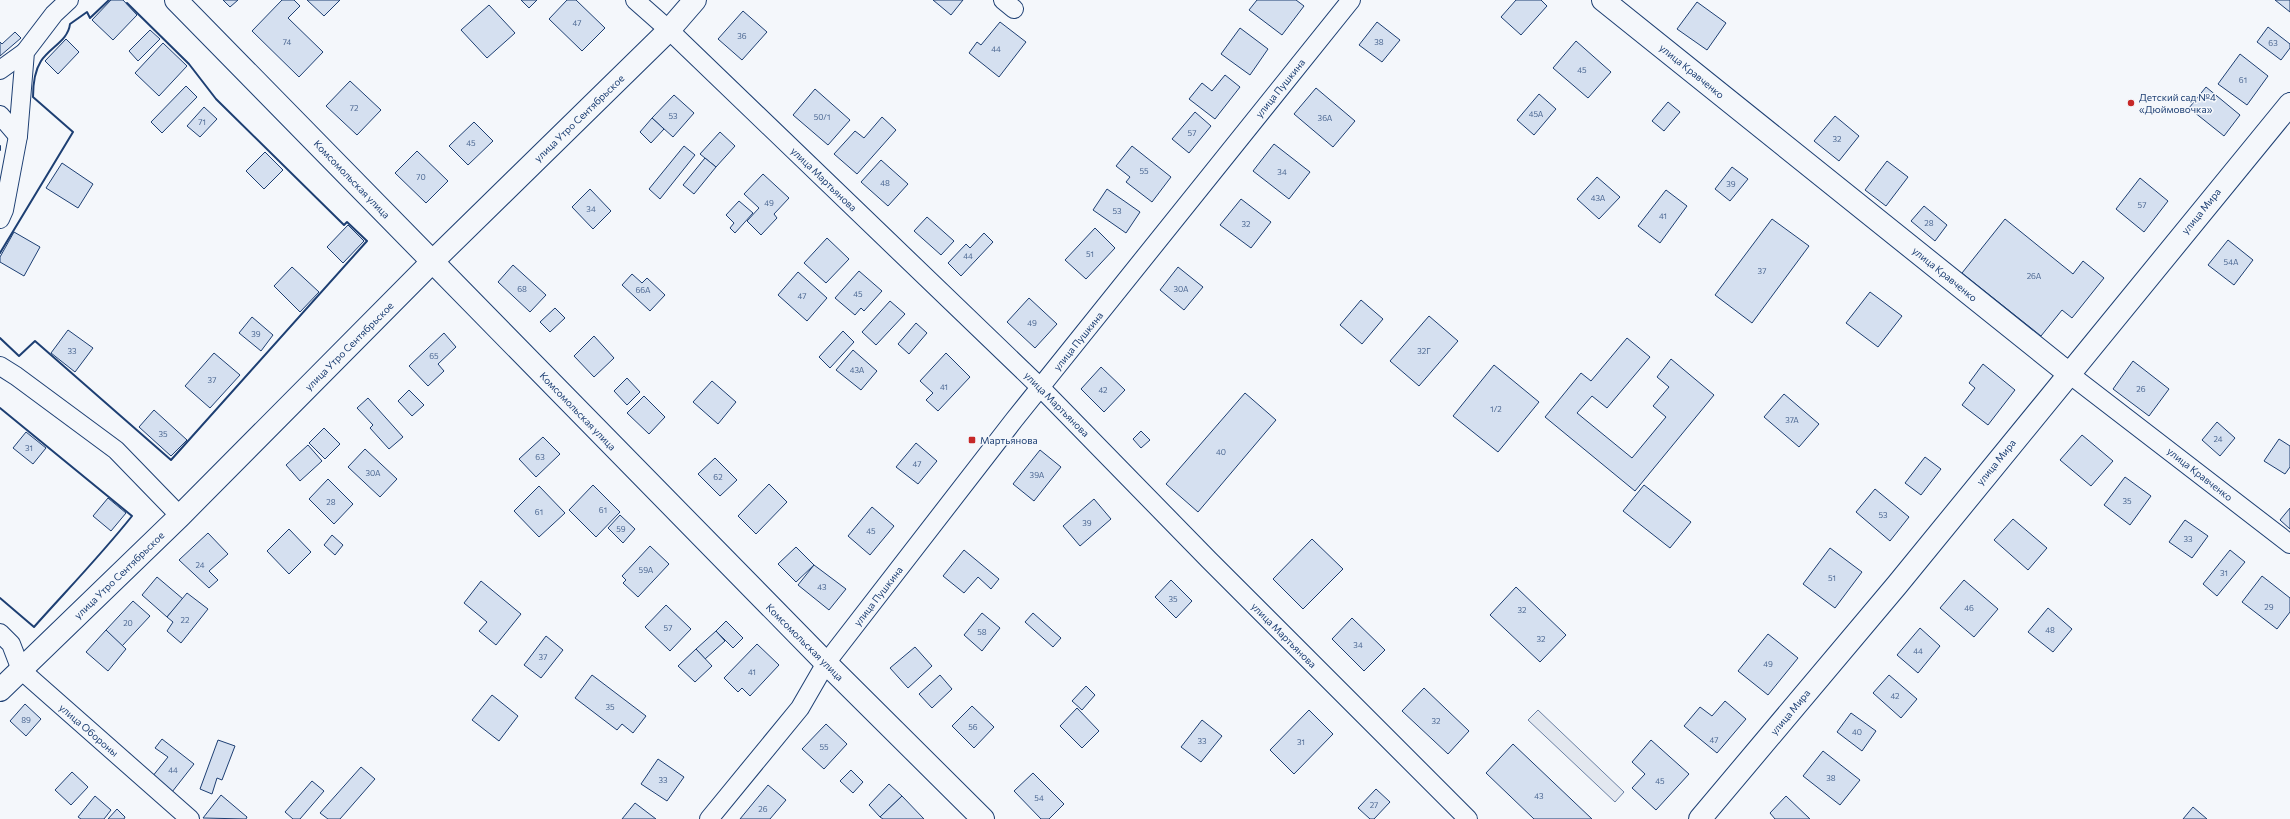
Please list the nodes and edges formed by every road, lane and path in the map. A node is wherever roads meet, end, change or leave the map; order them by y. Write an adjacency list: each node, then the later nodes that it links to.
1 (69, 0): 8 (street)
2 (176, 0): 14 (main road, Комсомольская улица)
3 (635, 0): 7 (street, улица Мартьянова)
4 (695, 0): 7 (main road, улица Утро Сентябрьское)
5 (1351, 0): 17 (street, улица Пушкина)
6 (1603, 0): 16 (main road, улица Кравченко)
7 (669, 30): 14 (main road, улица Утро Сентябрьское); 17 (street, улица Мартьянова)
8 (25, 52): 9 (street); 12 (street)
9 (0, 70)
10 (2290, 104): 16 (main road, улица Мира)
11 (0, 115): 12 (street)
12 (18, 136): 13 (street)
13 (0, 219)
14 (432, 262): 18 (main road, улица Утро Сентябрьское); 21 (main road, Комсомольская улица)
15 (0, 366): 18 (street)
16 (2068, 373): 19 (street, улица Кравченко); 28 (main road, улица Мира)
17 (1040, 387): 21 (street, улица Пушкина); 27 (street, улица Мартьянова)
18 (180, 516): 22 (main road, улица Утро Сентябрьское)
19 (2290, 544)
20 (0, 633): 22 (street, улица Обороны)
21 (826, 664): 25 (street, улица Пушкина); 26 (main road, Комсомольская улица)
22 (21, 670): 23 (main road, улица Утро Сентябрьское); 24 (street, улица Обороны)
23 (0, 690)
24 (190, 819)
25 (708, 819)
26 (983, 819)
27 (1468, 819)
28 (1700, 819)

